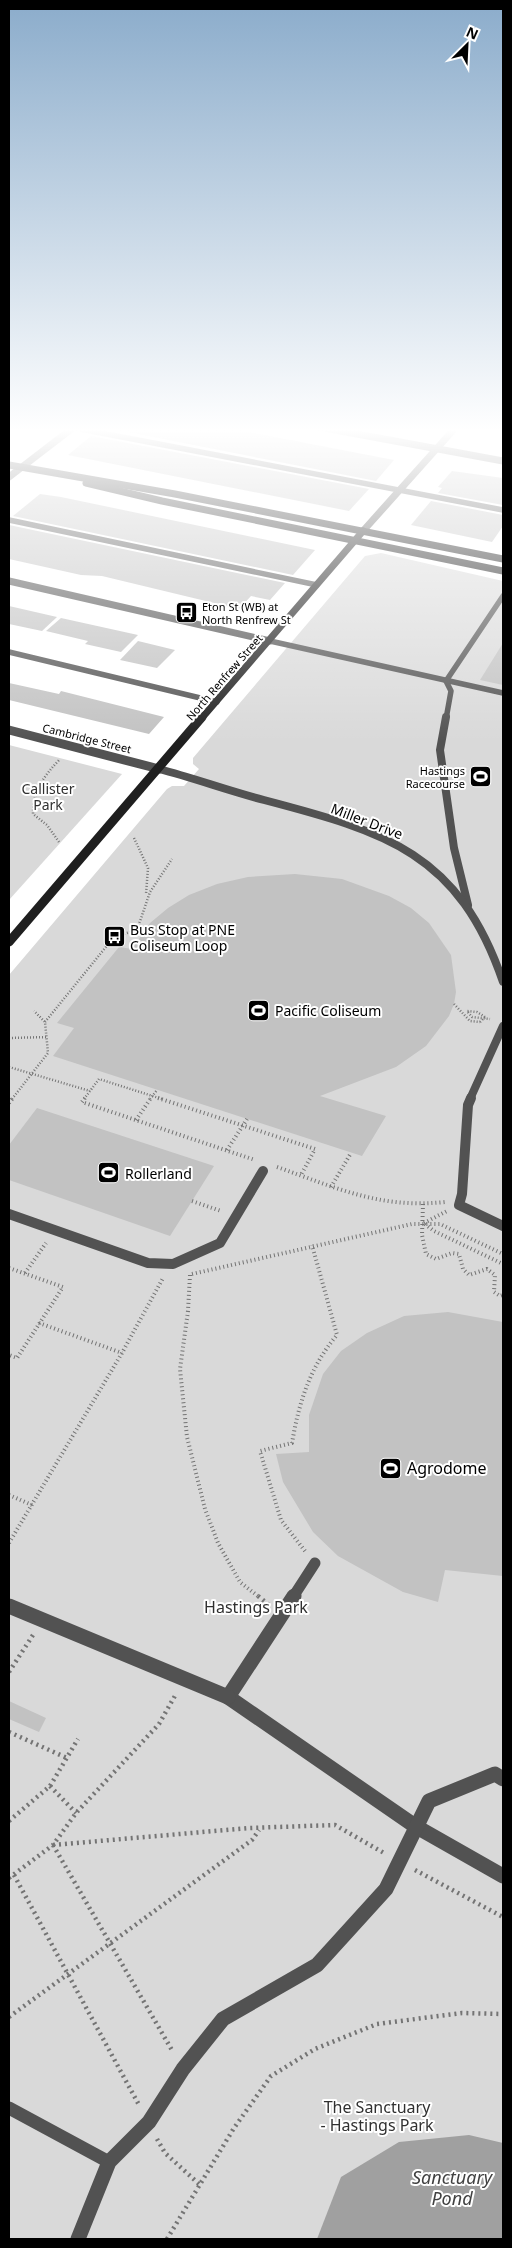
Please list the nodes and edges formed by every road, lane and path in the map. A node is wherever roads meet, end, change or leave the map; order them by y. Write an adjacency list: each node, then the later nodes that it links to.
1 (65, 532): 9 (lane)
2 (315, 532): 5 (main road)
3 (363, 532): 5 (main road, North Renfrew Street)
4 (369, 532): 6 (main road)
5 (355, 540): 7 (main road); 9 (main road, North Renfrew Street)
6 (503, 559)
7 (503, 571)
8 (9, 581): 11 (street)
9 (317, 585): 11 (main road, North Renfrew Street)
10 (503, 596): 13 (lane)
11 (270, 641): 13 (lane); 15 (main road, North Renfrew Street)
12 (9, 652): 15 (lane)
13 (446, 681): 14 (lane); 23 (lane)
14 (503, 693)
15 (217, 702): 18 (main road, North Renfrew Street)
16 (9, 730): 18 (street, Cambridge Street)
17 (62, 756): 20 (path)
18 (159, 769): 23 (lane, Miller Drive); 24 (main road, North Renfrew Street)
19 (134, 838): 22 (path)
20 (59, 842)
21 (172, 860): 22 (path)
22 (146, 897): 29 (path)
23 (468, 908): 25 (lane, Miller Drive)
24 (10, 938)
25 (503, 982)
26 (454, 1004): 28 (path, bridge)
27 (34, 1012): 29 (path)
28 (496, 1020)
29 (45, 1022): 31 (path)
30 (503, 1026): 52 (lane)
31 (48, 1037): 32 (path); 34 (path)
32 (9, 1038)
33 (9, 1067): 34 (path)
34 (32, 1073): 36 (path); 38 (path)
35 (157, 1090): 37 (path)
36 (90, 1091): 37 (path); 40 (path)
37 (153, 1097): 40 (path); 41 (path)
38 (9, 1103)
39 (247, 1119): 41 (path)
40 (136, 1120): 42 (path)
41 (243, 1126): 42 (path); 47 (path)
42 (227, 1150): 44 (path)
43 (351, 1153): 48 (path)
44 (259, 1161)
45 (276, 1167): 47 (path)
46 (263, 1171): 54 (lane)
47 (301, 1175): 48 (path)
48 (330, 1188): 50 (path)
49 (192, 1201): 54 (path)
50 (423, 1204): 51 (path); 55 (path)
51 (431, 1204)
52 (459, 1205): 55 (path); 56 (lane)
53 (9, 1214): 61 (lane)
54 (236, 1216): 61 (lane)
55 (424, 1223): 58 (path); 59 (path); 62 (path); 66 (path)
56 (503, 1226)
57 (46, 1244): 64 (path)
58 (312, 1245): 60 (path); 73 (path)
59 (503, 1254)
60 (253, 1260)
61 (173, 1264): 68 (path)
62 (503, 1264)
63 (9, 1268): 64 (path)
64 (25, 1273): 67 (path)
65 (190, 1275): 75 (path)
66 (503, 1295)
67 (39, 1323): 68 (path); 69 (path)
68 (122, 1353): 71 (path)
69 (9, 1355)
70 (9, 1495): 71 (path)
71 (32, 1505): 72 (path)
72 (9, 1543)
73 (315, 1563): 75 (street)
74 (9, 1606): 76 (street)
75 (281, 1614): 79 (street)
76 (43, 1620): 77 (path); 78 (street)
77 (9, 1672)
78 (184, 1678): 79 (street); 85 (path)
79 (228, 1696): 87 (street)
80 (9, 1732): 82 (path)
81 (78, 1740): 82 (path)
82 (67, 1758): 84 (path)
83 (503, 1779): 87 (street)
84 (50, 1786): 85 (path); 86 (path)
85 (76, 1813): 89 (path)
86 (9, 1821)
87 (415, 1826): 93 (street); 99 (street)
88 (260, 1829): 89 (path); 90 (path); 95 (path)
89 (52, 1845): 92 (path); 95 (path)
90 (377, 1849)
91 (420, 1874): 94 (path)
92 (11, 1876): 96 (path)
93 (503, 1876)
94 (503, 1917)
95 (110, 1944): 96 (path); 99 (path)
96 (68, 1974): 98 (path); 101 (path)
97 (503, 2014): 103 (path)
98 (9, 2017)
99 (183, 2069): 101 (street)
100 (9, 2108): 102 (lane)
101 (148, 2122): 102 (street); 103 (path)
102 (109, 2162): 104 (street)
103 (199, 2184): 105 (path)
104 (78, 2239)
105 (167, 2239)

